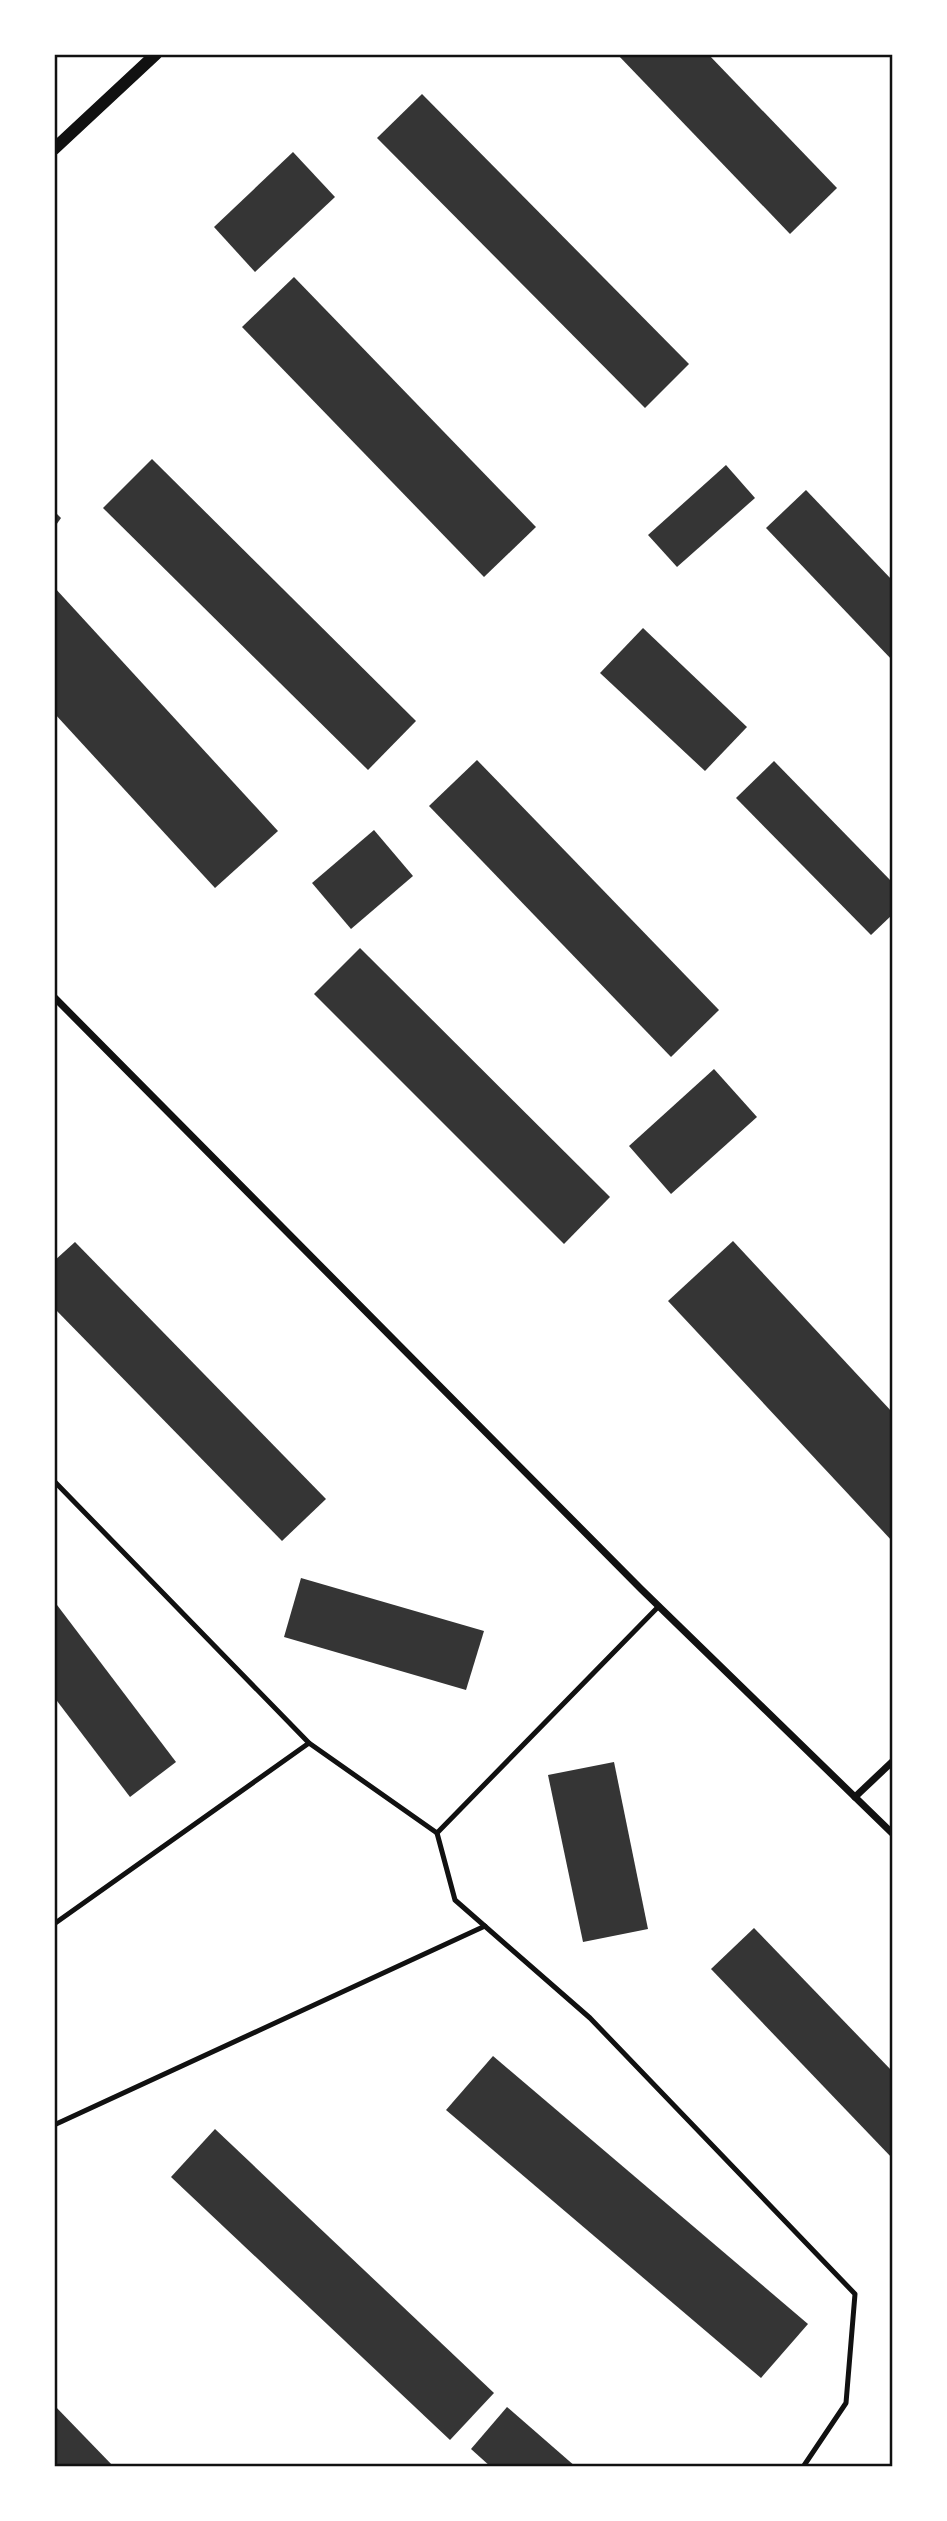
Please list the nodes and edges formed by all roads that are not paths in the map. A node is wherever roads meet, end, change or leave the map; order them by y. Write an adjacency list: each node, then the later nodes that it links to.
1 (156, 54): 2 (street)
2 (54, 149)
3 (54, 997): 5 (street)
4 (54, 1481): 6 (lane)
5 (659, 1606): 8 (street); 9 (lane)
6 (309, 1743): 9 (lane); 11 (lane)
7 (893, 1760): 8 (street)
8 (855, 1797): 10 (street)
9 (437, 1833): 12 (lane)
10 (893, 1834)
11 (54, 1924)
12 (485, 1926): 13 (lane); 14 (lane)
13 (54, 2125)
14 (803, 2467)

